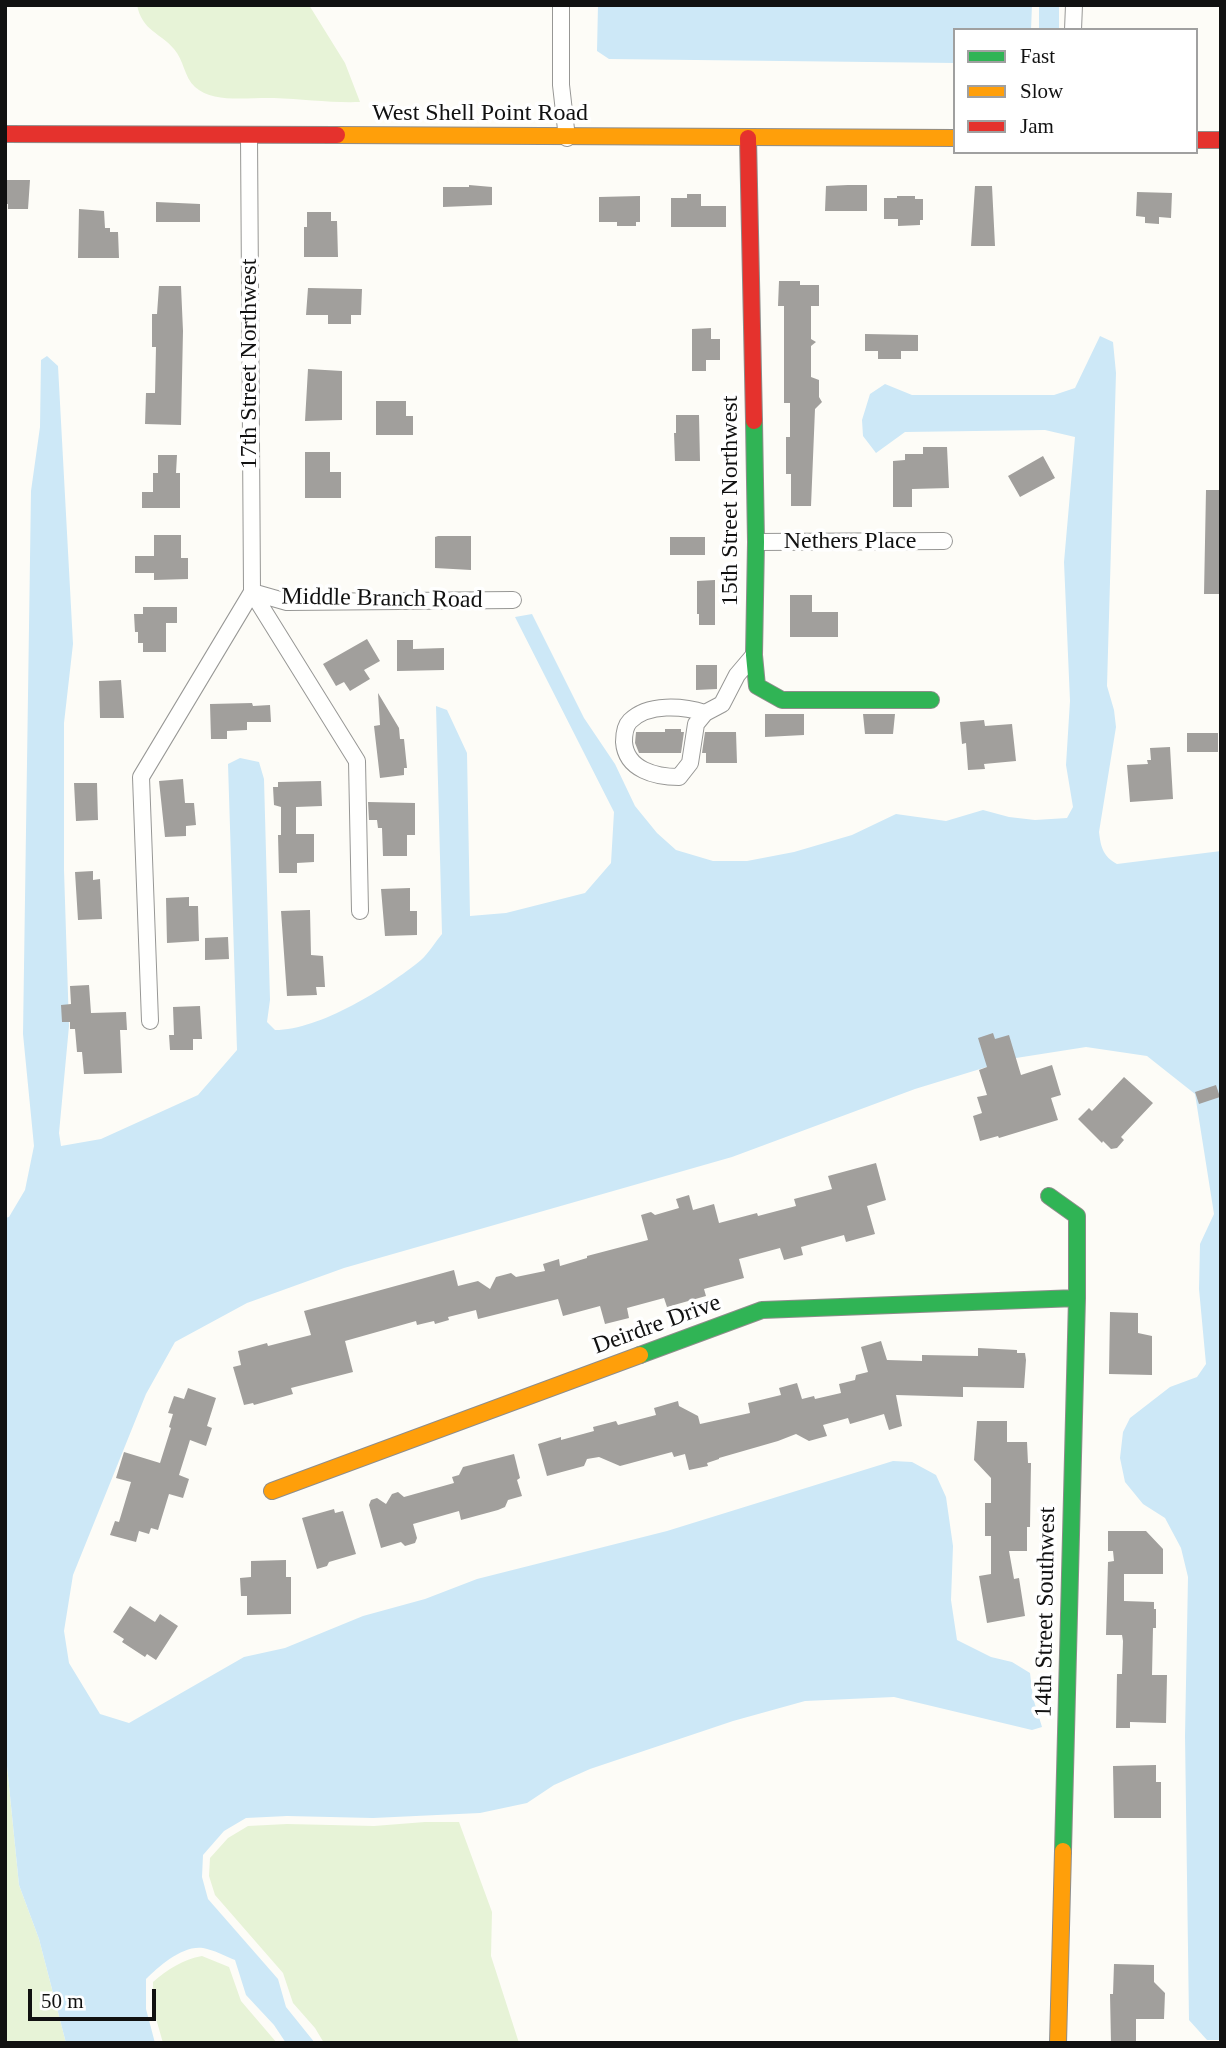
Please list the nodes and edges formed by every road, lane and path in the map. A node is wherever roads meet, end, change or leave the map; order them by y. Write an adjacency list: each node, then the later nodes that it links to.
1 (561, 5): 6 (street)
2 (1074, 5): 3 (street)
3 (1073, 28)
4 (5, 134): 5 (street, West Shell Point Road)
5 (248, 136): 6 (street, West Shell Point Road); 13 (street, 17th Street Northwest)
6 (567, 138): 7 (street, West Shell Point Road)
7 (748, 138): 8 (street, West Shell Point Road); 12 (street, 15th Street Northwest)
8 (953, 138)
9 (1198, 140): 10 (street)
10 (1221, 140)
11 (944, 541): 12 (street, Nethers Place)
12 (756, 542): 15 (street, 15th Street Northwest)
13 (251, 592): 14 (street, Middle Branch Road); 18 (street); 19 (street)
14 (513, 600)
15 (754, 655): 16 (street, 15th Street Northwest); 17 (street)
16 (931, 700)
17 (705, 713): 17 (street)
18 (360, 911)
19 (150, 1021)
20 (1049, 1196): 21 (street, 14th Street Southwest)
21 (1077, 1298): 22 (street, Deirdre Drive); 23 (street, 14th Street Southwest)
22 (272, 1491)
23 (1058, 2043)

